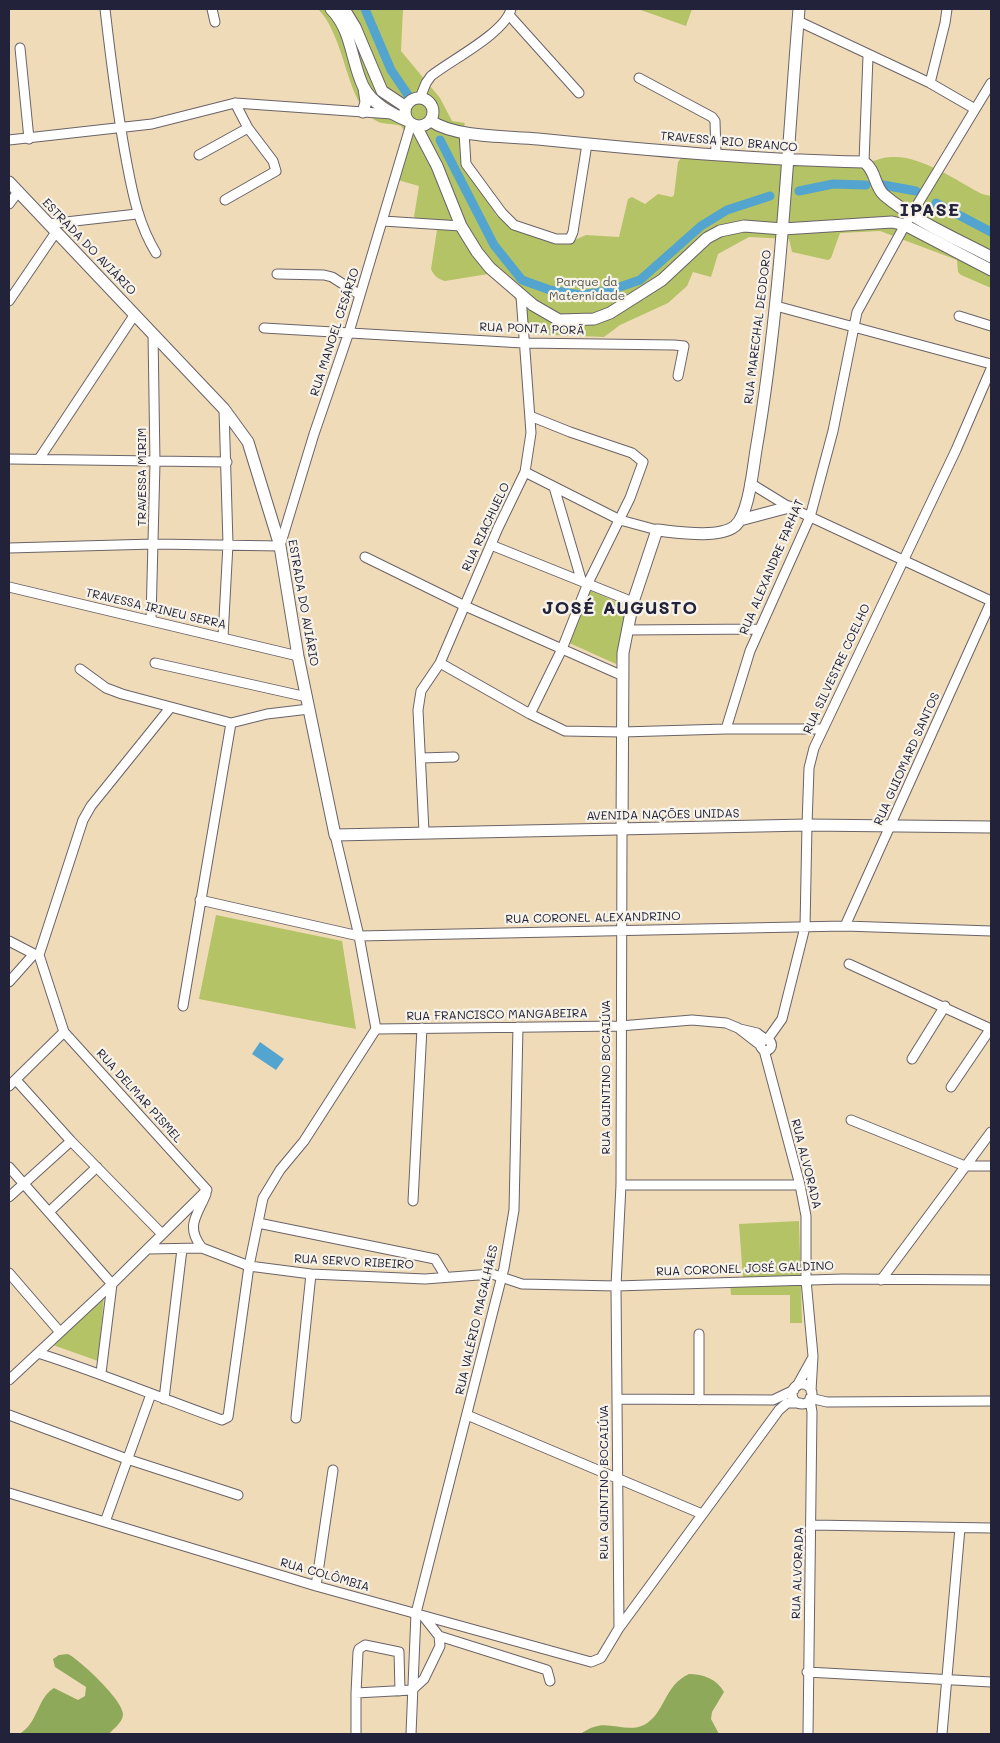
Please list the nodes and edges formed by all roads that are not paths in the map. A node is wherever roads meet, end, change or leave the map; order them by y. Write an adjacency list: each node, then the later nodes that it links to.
1 (105, 9): 25 (street)
2 (212, 9): 9 (street)
3 (331, 9): 15 (street)
4 (344, 9): 19 (street)
5 (799, 9): 8 (street, RUA MARECHAL DEODORO)
6 (946, 9): 13 (street)
7 (510, 12): 16 (street); 17 (street)
8 (798, 21): 11 (street); 33 (street, RUA MARECHAL DEODORO)
9 (215, 22)
10 (20, 48): 28 (street)
11 (868, 56): 13 (street); 34 (street)
12 (639, 78): 31 (street)
13 (930, 83): 20 (street)
14 (991, 83): 20 (street, RUA ALEXANDRE FARHAT)
15 (363, 86): 21 (street); 22 (street)
16 (579, 92)
17 (420, 98): 19 (street); 23 (street)
18 (235, 103): 21 (street); 25 (street); 26 (street)
19 (406, 107): 22 (street); 24 (street)
20 (975, 109): 40 (street, RUA ALEXANDRE FARHAT)
21 (363, 112): 22 (street)
22 (392, 114): 24 (street)
23 (431, 121): 24 (street); 27 (street, TRAVESSA RIO BRANCO)
24 (412, 124): 41 (street, RUA MANOEL CESÁRIO); 43 (street)
25 (120, 128): 28 (street); 39 (street)
26 (248, 128): 32 (street); 37 (street)
27 (464, 132): 30 (street, TRAVESSA RIO BRANCO); 30 (street)
28 (29, 139): 29 (street)
29 (9, 140)
30 (587, 144): 31 (street, TRAVESSA RIO BRANCO)
31 (716, 154): 33 (street, TRAVESSA RIO BRANCO)
32 (198, 155)
33 (789, 161): 34 (street, TRAVESSA RIO BRANCO); 45 (street, RUA MARECHAL DEODORO)
34 (864, 162): 40 (street)
35 (9, 182): 36 (street, ESTRADA DO AVIÁRIO)
36 (18, 192): 38 (street); 44 (street, ESTRADA DO AVIÁRIO)
37 (225, 200)
38 (9, 204)
39 (137, 214): 44 (street); 46 (street)
40 (912, 215): 42 (street, RUA ALEXANDRE FARHAT); 47 (street)
41 (383, 221): 43 (street); 50 (street, RUA MANOEL CESÁRIO)
42 (905, 225): 45 (street); 48 (street); 56 (street, RUA ALEXANDRE FARHAT)
43 (461, 226): 51 (street)
44 (52, 228): 52 (street); 54 (street, ESTRADA DO AVIÁRIO)
45 (783, 229): 51 (street); 53 (street, RUA MARECHAL DEODORO)
46 (156, 253)
47 (991, 257)
48 (991, 270)
49 (277, 274): 50 (street)
50 (360, 295): 59 (street, RUA MANOEL CESÁRIO)
51 (521, 296): 61 (street, RUA RIACHUELO)
52 (9, 301)
53 (776, 306): 56 (street); 72 (street, RUA MARECHAL DEODORO)
54 (136, 314): 60 (street, ESTRADA DO AVIÁRIO); 68 (street)
55 (959, 316): 57 (street)
56 (853, 326): 62 (street); 75 (street, RUA ALEXANDRE FARHAT)
57 (991, 326)
58 (264, 328): 59 (street, RUA PONTA PORÃ)
59 (349, 332): 61 (street, RUA PONTA PORÃ); 82 (street, RUA MANOEL CESÁRIO)
60 (153, 333): 65 (street, ESTRADA DO AVIÁRIO); 70 (street, TRAVESSA MIRIM)
61 (523, 343): 64 (street, RUA PONTA PORÃ); 66 (street, RUA RIACHUELO)
62 (991, 364)
63 (991, 369): 85 (street, RUA SILVESTRE COELHO)
64 (678, 376)
65 (224, 409): 69 (street); 82 (street, ESTRADA DO AVIÁRIO)
66 (530, 416): 71 (street, RUA RIACHUELO); 76 (street)
67 (9, 459): 68 (street)
68 (39, 460): 70 (street)
69 (226, 462): 70 (street); 80 (street)
70 (155, 463): 79 (street, TRAVESSA MIRIM)
71 (525, 472): 73 (street); 81 (street, RUA RIACHUELO)
72 (750, 483): 74 (street); 77 (street, RUA MARECHAL DEODORO)
73 (554, 487): 76 (street); 86 (street)
74 (789, 507): 75 (street); 77 (street)
75 (810, 517): 85 (street); 92 (street, RUA ALEXANDRE FARHAT)
76 (620, 520): 78 (street); 86 (street)
77 (740, 520): 78 (street)
78 (657, 530): 88 (street, RUA QUINTINO BOCAIÚVA)
79 (154, 544): 80 (street); 83 (street); 91 (street, TRAVESSA MIRIM)
80 (228, 544): 82 (street); 94 (street)
81 (491, 545): 86 (street); 90 (street, RUA RIACHUELO)
82 (280, 546): 96 (street, ESTRADA DO AVIÁRIO)
83 (9, 548)
84 (365, 557): 90 (street)
85 (902, 562): 89 (street); 107 (street, RUA SILVESTRE COELHO)
86 (584, 581): 88 (street); 95 (street)
87 (9, 587): 91 (street, TRAVESSA IRINEU SERRA)
88 (633, 602): 93 (street, RUA QUINTINO BOCAIÚVA)
89 (991, 602): 112 (street, RUA GUIOMARD SANTOS)
90 (464, 606): 95 (street); 98 (street, RUA RIACHUELO)
91 (151, 620): 94 (street, TRAVESSA IRINEU SERRA)
92 (760, 629): 93 (street); 106 (street, RUA ALEXANDRE FARHAT)
93 (627, 630): 100 (street, RUA QUINTINO BOCAIÚVA)
94 (223, 637): 96 (street, TRAVESSA IRINEU SERRA)
95 (562, 649): 100 (street); 104 (street)
96 (298, 656): 101 (street, ESTRADA DO AVIÁRIO)
97 (155, 663): 101 (street)
98 (440, 663): 104 (street); 110 (street, RUA RIACHUELO)
99 (80, 669): 102 (street)
100 (623, 676): 108 (street, RUA QUINTINO BOCAIÚVA)
101 (307, 696): 103 (street, ESTRADA DO AVIÁRIO)
102 (170, 708): 105 (street); 124 (street)
103 (309, 709): 105 (street); 116 (street, ESTRADA DO AVIÁRIO)
104 (530, 714): 108 (street)
105 (231, 723): 117 (street)
106 (726, 729): 107 (street); 108 (street)
107 (821, 729): 111 (street, RUA SILVESTRE COELHO)
108 (622, 732): 114 (street, RUA QUINTINO BOCAIÚVA)
109 (454, 757): 110 (street)
110 (421, 758): 115 (street, RUA RIACHUELO)
111 (806, 826): 112 (street, AVENIDA NAÇÕES UNIDAS); 114 (street, AVENIDA NAÇÕES UNIDAS); 119 (street, RUA SILVESTRE COELHO)
112 (891, 827): 113 (street, AVENIDA NAÇÕES UNIDAS); 118 (street, RUA GUIOMARD SANTOS)
113 (991, 827)
114 (622, 830): 115 (street, AVENIDA NAÇÕES UNIDAS); 120 (street, RUA QUINTINO BOCAIÚVA)
115 (424, 832): 116 (street, AVENIDA NAÇÕES UNIDAS)
116 (335, 835): 122 (street, ESTRADA DO AVIÁRIO)
117 (200, 900): 122 (street, RUA CORONEL ALEXANDRINO); 127 (street)
118 (845, 926): 119 (street, RUA CORONEL ALEXANDRINO); 121 (street, RUA CORONEL ALEXANDRINO)
119 (805, 927): 120 (street, RUA CORONEL ALEXANDRINO); 135 (street, RUA SILVESTRE COELHO)
120 (621, 929): 122 (street, RUA CORONEL ALEXANDRINO); 129 (street, RUA QUINTINO BOCAIÚVA)
121 (991, 931)
122 (359, 936): 133 (street, ESTRADA DO AVIÁRIO)
123 (9, 941): 124 (street)
124 (36, 954): 126 (street); 134 (street, RUA DELMAR PISMEL)
125 (849, 964): 128 (street)
126 (9, 982)
127 (183, 1006)
128 (945, 1006): 132 (street); 136 (street)
129 (620, 1026): 130 (street, RUA FRANCISCO MANGABEIRA); 135 (street, RUA FRANCISCO MANGABEIRA); 147 (street, RUA QUINTINO BOCAIÚVA)
130 (518, 1027): 131 (street, RUA FRANCISCO MANGABEIRA); 164 (street, RUA VALÉRIO MAGALHÃES)
131 (422, 1028): 133 (street, RUA FRANCISCO MANGABEIRA); 151 (street)
132 (991, 1028): 138 (street)
133 (376, 1029): 154 (street)
134 (64, 1032): 137 (street); 149 (street, RUA DELMAR PISMEL)
135 (766, 1045): 148 (street, RUA ALVORADA)
136 (912, 1059)
137 (12, 1083): 141 (street)
138 (951, 1087)
139 (851, 1120): 142 (street)
140 (991, 1132): 142 (street)
141 (71, 1141): 145 (street); 146 (street)
142 (965, 1166): 143 (street); 166 (street)
143 (991, 1166)
144 (9, 1167): 146 (street)
145 (97, 1168): 152 (street); 156 (street)
146 (24, 1183): 150 (street); 152 (street)
147 (620, 1185): 148 (street); 169 (street, RUA QUINTINO BOCAIÚVA)
148 (800, 1185): 165 (street, RUA ALVORADA)
149 (207, 1190): 153 (street); 155 (street)
150 (9, 1198)
151 (412, 1201)
152 (50, 1211): 168 (street)
153 (179, 1218): 155 (street); 156 (street)
154 (258, 1223): 160 (street); 163 (street)
155 (192, 1226): 157 (street)
156 (162, 1234): 158 (street)
157 (202, 1248): 159 (street, RUA SERVO RIBEIRO); 160 (street, RUA SERVO RIBEIRO)
158 (148, 1249): 159 (street, RUA SERVO RIBEIRO); 168 (street)
159 (182, 1249): 178 (street)
160 (249, 1266): 162 (street, RUA SERVO RIBEIRO); 178 (street)
161 (9, 1273): 170 (street)
162 (311, 1274): 163 (street, RUA SERVO RIBEIRO); 186 (street)
163 (446, 1277): 164 (street, RUA SERVO RIBEIRO)
164 (501, 1277): 169 (street, RUA CORONEL JOSÉ GALDINO); 185 (street, RUA VALÉRIO MAGALHÃES)
165 (806, 1280): 166 (street, RUA CORONEL JOSÉ GALDINO); 169 (street, RUA CORONEL JOSÉ GALDINO); 173 (street, RUA ALVORADA)
166 (881, 1280): 167 (street, RUA CORONEL JOSÉ GALDINO)
167 (991, 1280)
168 (112, 1284): 170 (street); 174 (street)
169 (616, 1286): 179 (street, RUA QUINTINO BOCAIÚVA)
170 (59, 1330): 172 (street)
171 (699, 1334): 181 (street)
172 (38, 1353): 174 (street); 175 (street)
173 (813, 1356): 176 (street); 180 (street, RUA ALVORADA)
174 (101, 1373): 177 (street)
175 (9, 1378)
176 (795, 1388): 180 (street, RUA ALVORADA); 180 (street, RUA ALVORADA); 183 (street)
177 (151, 1394): 178 (street); 187 (street)
178 (164, 1399)
179 (618, 1399): 181 (street); 189 (street, RUA QUINTINO BOCAIÚVA)
180 (807, 1399): 182 (street); 183 (street); 194 (street, RUA ALVORADA)
181 (698, 1400): 183 (street)
182 (991, 1401)
183 (777, 1404): 192 (street, RUA COLÔMBIA)
184 (9, 1415): 187 (street)
185 (467, 1415): 189 (street); 198 (street, RUA VALÉRIO MAGALHÃES)
186 (296, 1418)
187 (127, 1459): 191 (street); 193 (street)
188 (333, 1470): 197 (street)
189 (617, 1479): 192 (street); 199 (street, RUA QUINTINO BOCAIÚVA)
190 (9, 1493): 193 (street, RUA COLÔMBIA)
191 (238, 1496)
192 (702, 1514): 199 (street, RUA COLÔMBIA)
193 (105, 1522): 197 (street, RUA COLÔMBIA)
194 (812, 1525): 195 (street); 201 (street, RUA ALVORADA)
195 (960, 1528): 196 (street); 202 (street)
196 (991, 1528)
197 (316, 1586): 198 (street, RUA COLÔMBIA)
198 (420, 1615): 199 (street, RUA COLÔMBIA); 200 (street); 205 (street, RUA VALÉRIO MAGALHÃES)
199 (620, 1628)
200 (439, 1636): 203 (street); 205 (street)
201 (807, 1672): 202 (street); 210 (street, RUA ALVORADA)
202 (947, 1678): 204 (street); 211 (street)
203 (550, 1681)
204 (991, 1682)
205 (412, 1690): 206 (street); 209 (street, RUA VALÉRIO MAGALHÃES)
206 (400, 1691): 207 (street); 207 (street)
207 (356, 1692): 208 (street)
208 (356, 1734)
209 (411, 1734)
210 (808, 1734)
211 (942, 1734)

